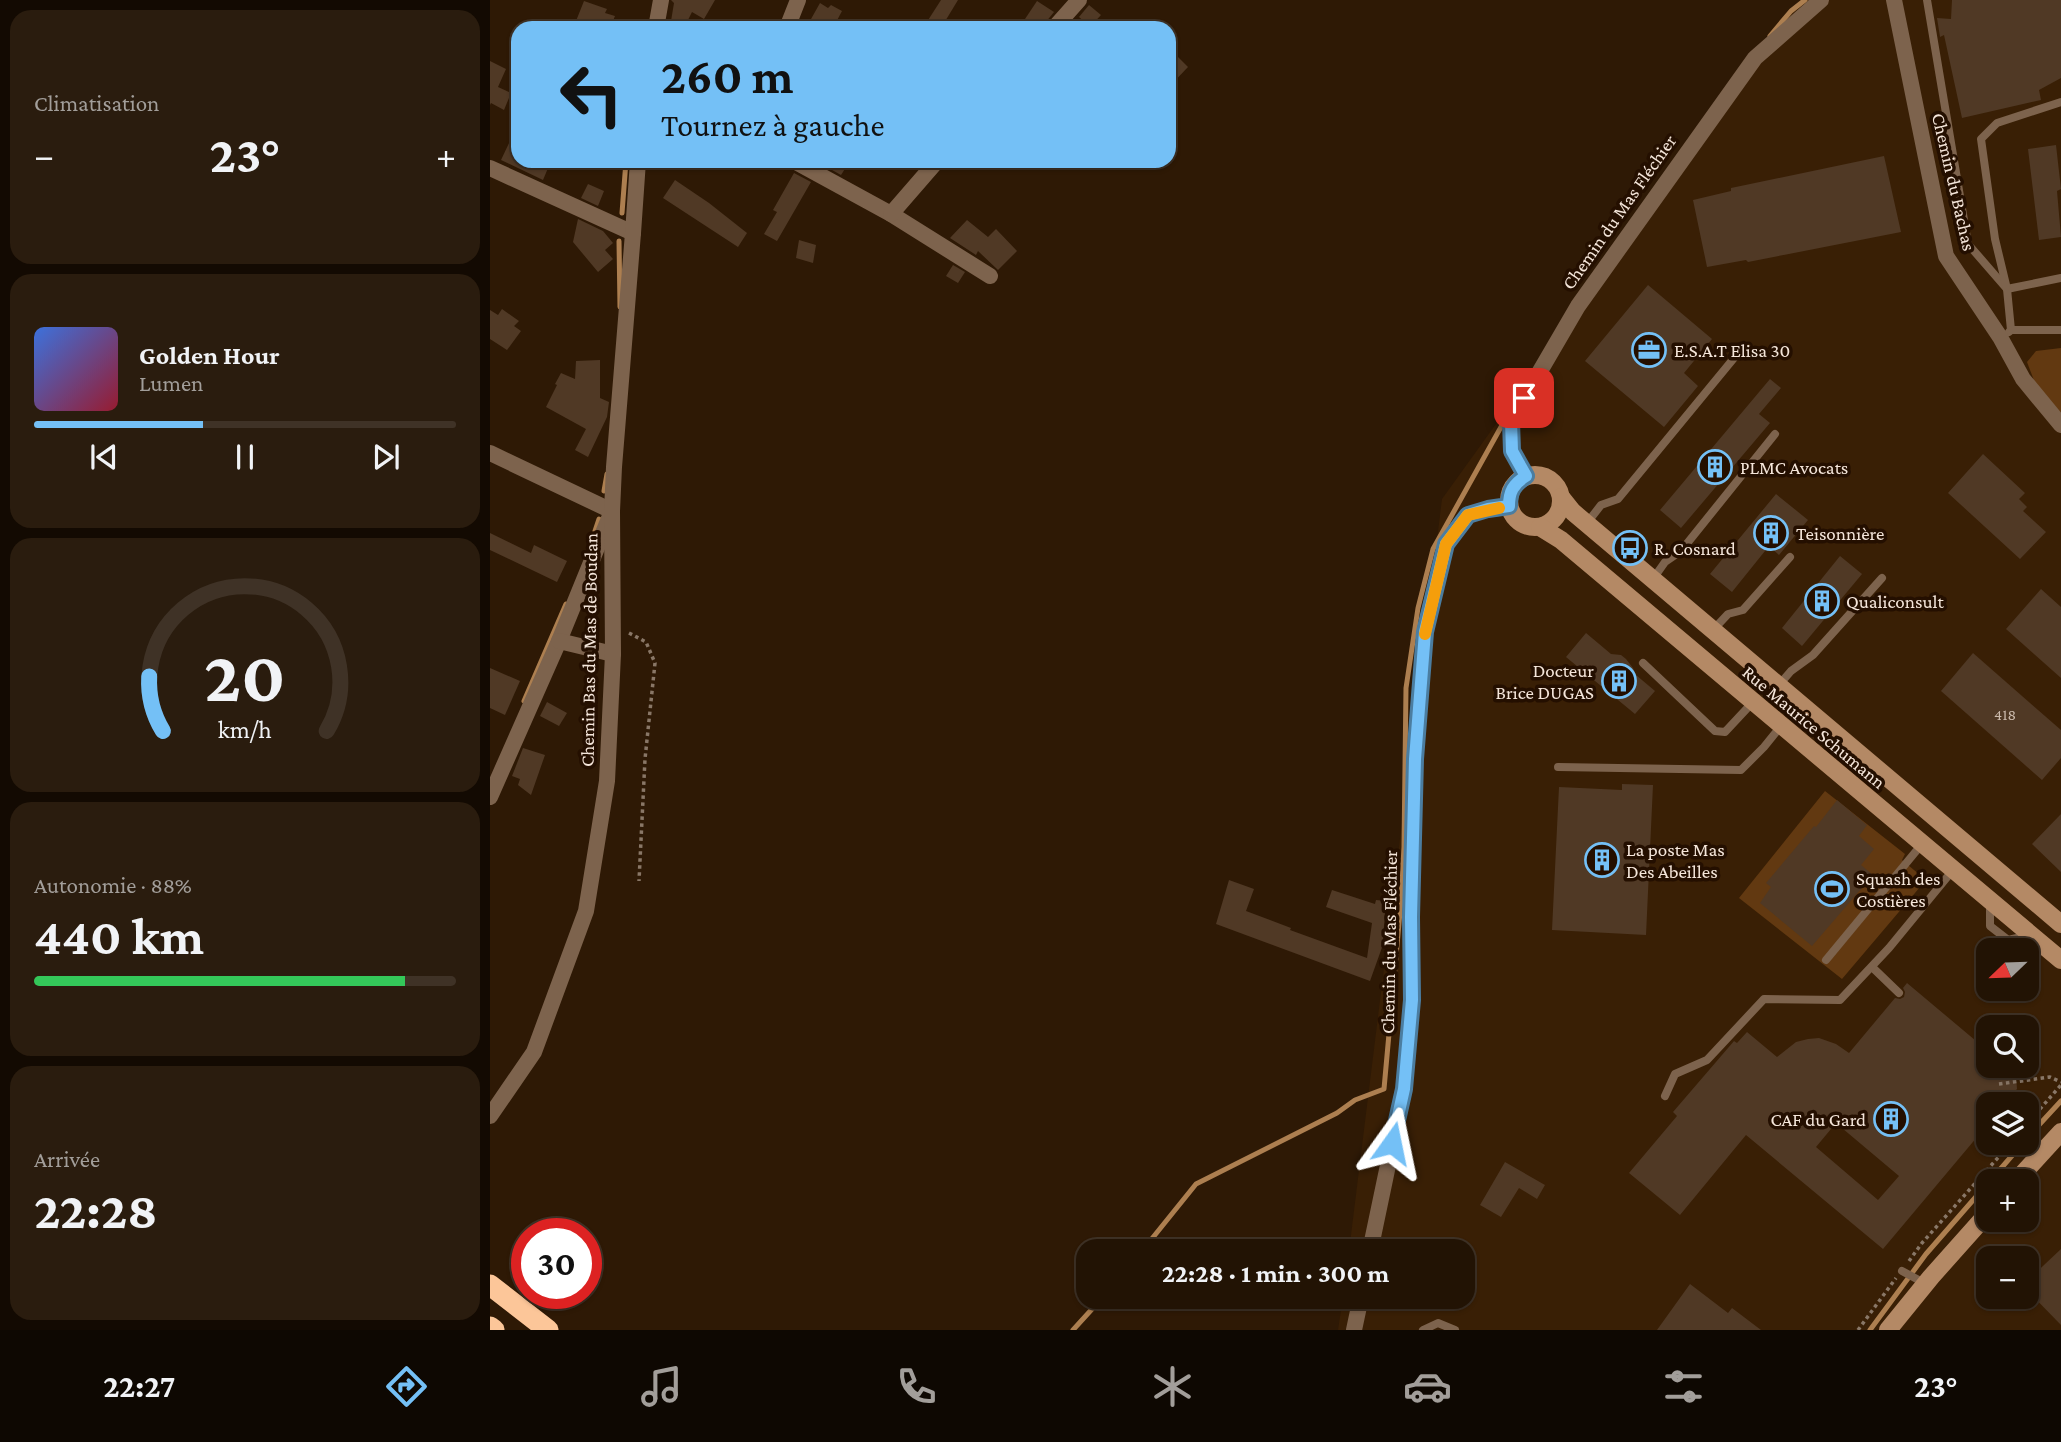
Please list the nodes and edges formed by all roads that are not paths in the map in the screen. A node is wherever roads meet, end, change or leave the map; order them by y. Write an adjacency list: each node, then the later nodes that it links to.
1 (661, 0): 7 (street)
2 (798, 0): 8 (street)
3 (1079, 0): 9 (street)
4 (1821, 0): 26 (street, Chemin du Mas Fléchier)
5 (1894, 0): 21 (street, Chemin du Bachas)
6 (1927, 0): 19 (lane)
7 (657, 21)
8 (790, 21)
9 (1060, 21)
10 (2061, 102): 19 (lane)
11 (490, 168): 16 (street)
12 (638, 168): 16 (street, Chemin Bas du Mas de Boudan)
13 (807, 168): 15 (street)
14 (931, 168): 15 (street)
15 (891, 214): 17 (street)
16 (634, 233): 29 (street, Chemin Bas du Mas de Boudan)
17 (990, 276)
18 (2061, 278): 19 (lane)
19 (2007, 289): 21 (lane)
20 (2061, 330): 21 (lane)
21 (2006, 334): 23 (street, Chemin du Bachas)
22 (1739, 352): 30 (lane)
23 (2061, 425)
24 (1775, 434): 33 (lane)
25 (490, 453): 29 (street)
26 (1526, 476): 27 (main road); 28 (main road)
27 (1561, 497): 30 (main road, Rue Maurice Schumann); 31 (main road)
28 (1509, 506): 31 (main road); 56 (street, Chemin du Mas Fléchier)
29 (612, 511): 36 (street); 37 (street, Chemin Bas du Mas de Boudan)
30 (1586, 523): 33 (main road, Rue Maurice Schumann)
31 (1540, 527): 40 (main road, Rue Maurice Schumann)
32 (1790, 557): 35 (lane)
33 (1653, 579): 35 (main road, Rue Maurice Schumann)
34 (1882, 579): 39 (lane)
35 (1713, 630): 39 (main road, Rue Maurice Schumann)
36 (559, 641): 37 (street); 43 (street)
37 (612, 653): 52 (street, Chemin Bas du Mas de Boudan)
38 (1643, 663): 40 (lane)
39 (1779, 685): 46 (main road, Rue Maurice Schumann)
40 (1753, 702): 41 (main road, Rue Maurice Schumann)
41 (1781, 726): 42 (lane); 44 (main road, Rue Maurice Schumann)
42 (1558, 767)
43 (490, 797)
44 (1922, 844): 45 (main road, Rue Maurice Schumann); 47 (lane)
45 (1953, 870): 48 (main road, Rue Maurice Schumann); 49 (lane)
46 (2061, 925)
47 (1826, 960)
48 (2061, 960)
49 (1872, 967): 50 (lane); 51 (lane)
50 (1899, 993)
51 (1665, 1096)
52 (490, 1116)
53 (2061, 1132): 54 (main road)
54 (2027, 1169)
55 (1976, 1226): 58 (main road)
56 (1373, 1239)
57 (1903, 1271): 58 (lane)
58 (1922, 1282): 65 (main road)
59 (490, 1285): 61 (highway)
60 (1358, 1309): 62 (street)
61 (548, 1330)
62 (1354, 1330)
63 (1423, 1330): 64 (lane)
64 (1455, 1330)
65 (1888, 1330)

